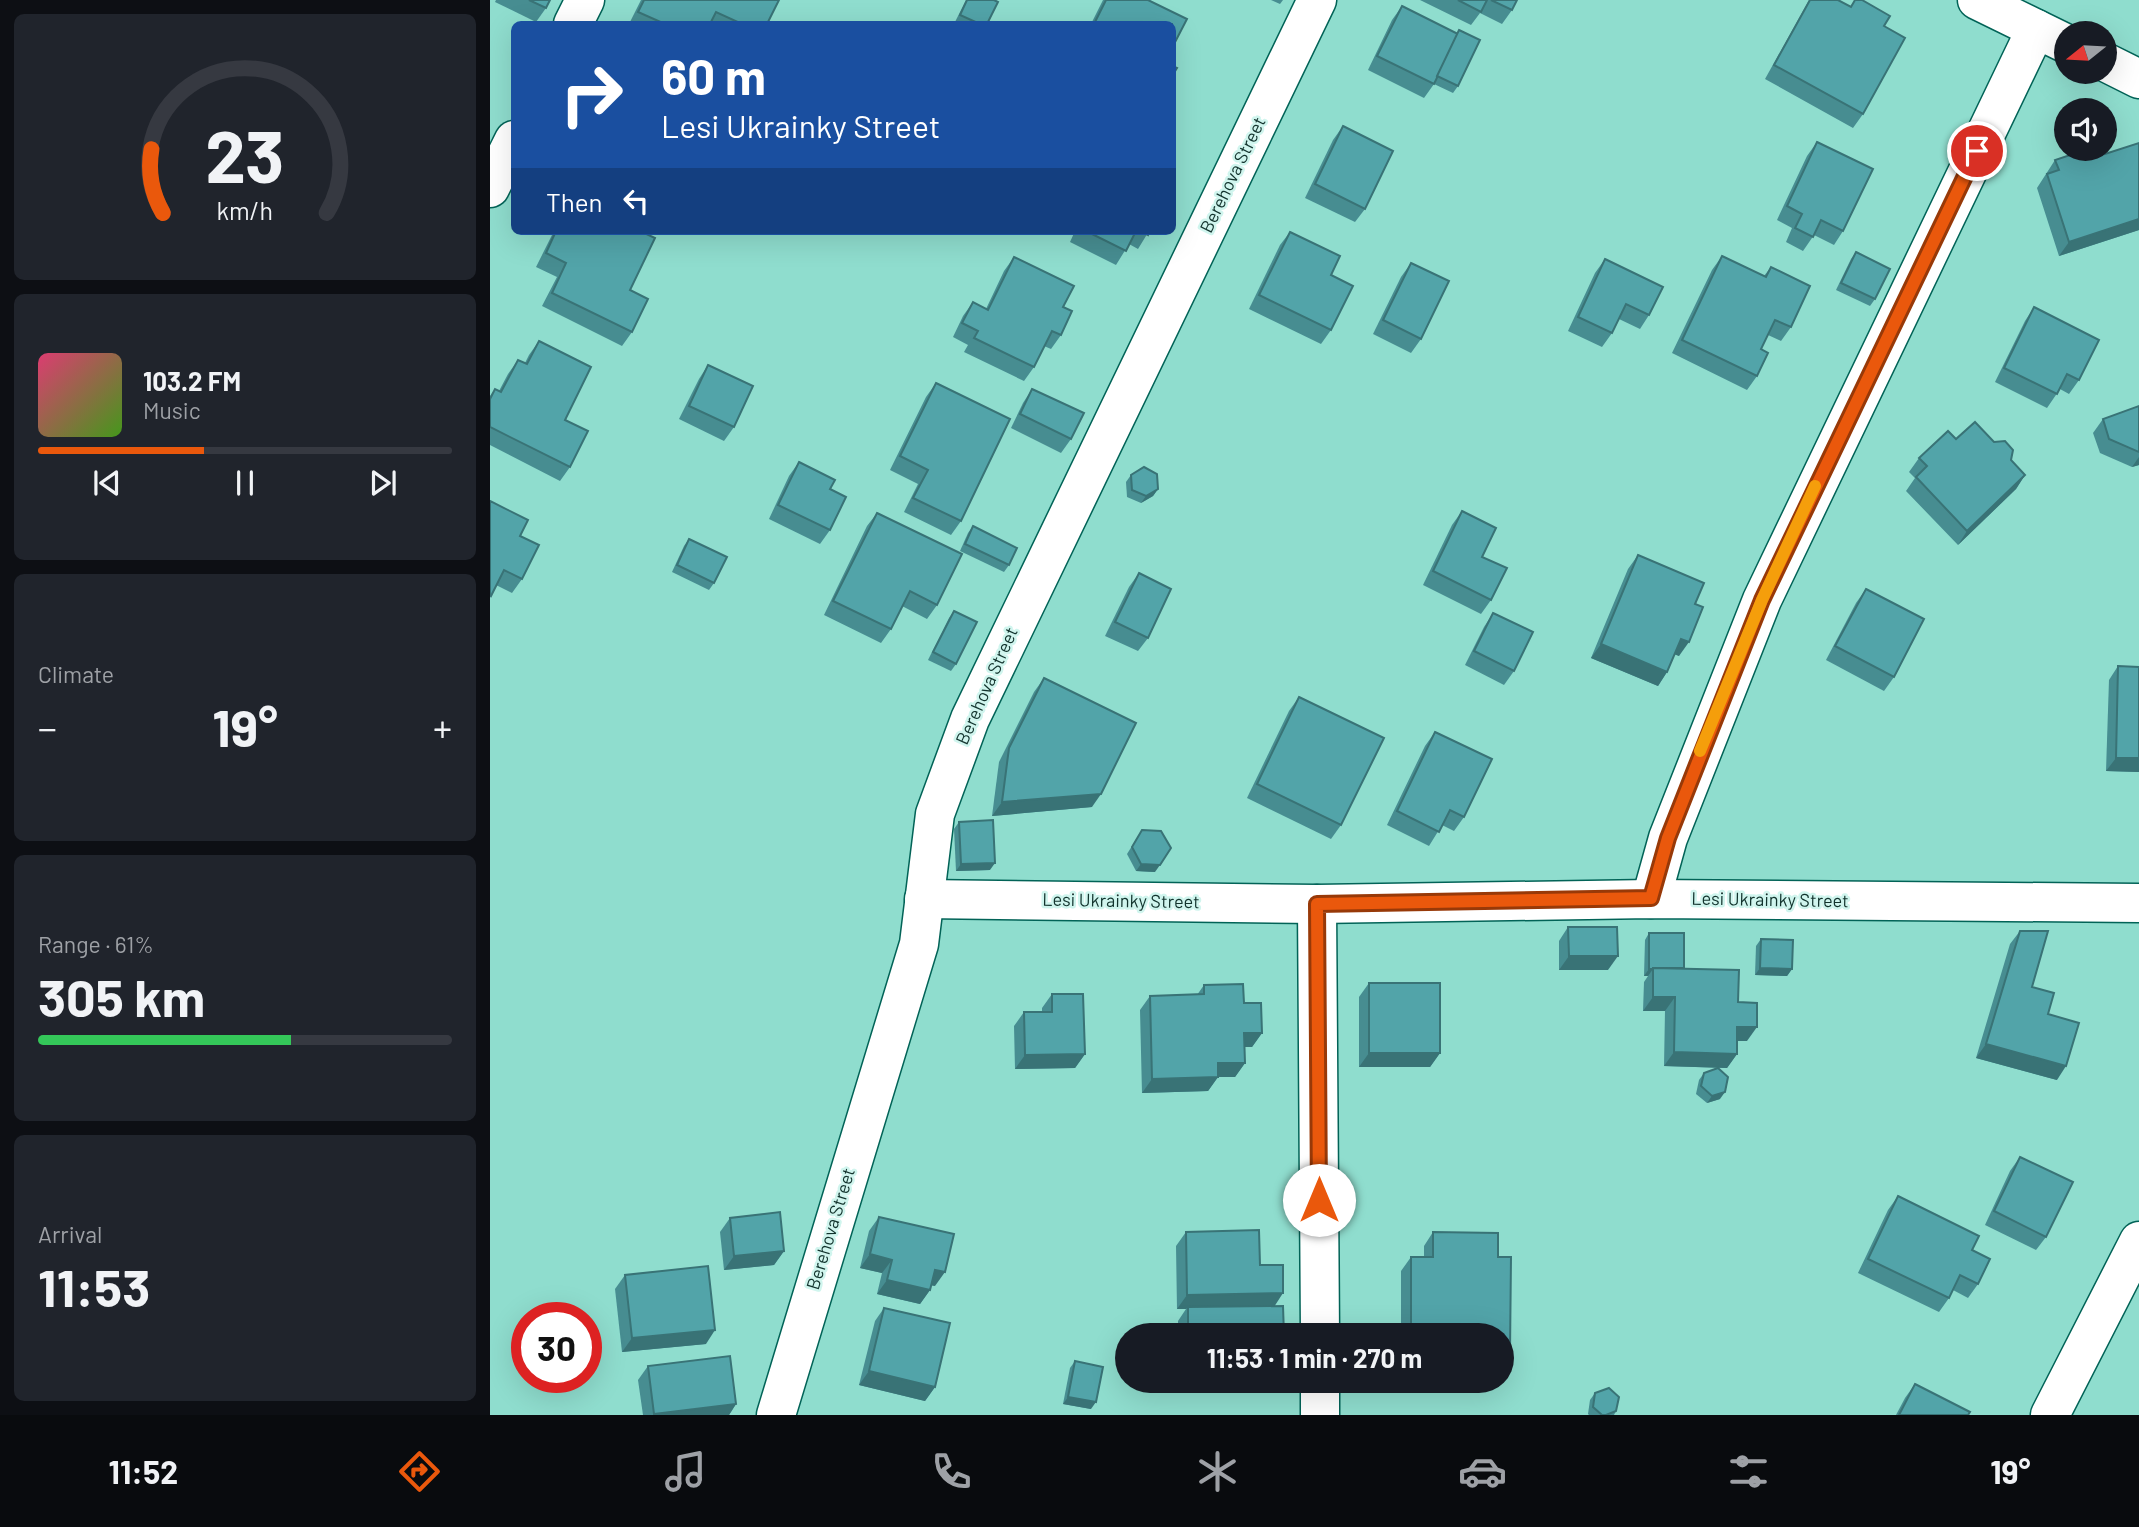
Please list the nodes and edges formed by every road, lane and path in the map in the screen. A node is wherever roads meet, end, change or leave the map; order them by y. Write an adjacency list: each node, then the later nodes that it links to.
1 (585, 0): 4 (street)
2 (1317, 0): 11 (street, Berehova Street)
3 (1977, 0): 5 (street)
4 (574, 21)
5 (2051, 36): 10 (street)
6 (2118, 68): 7 (street)
7 (2139, 79)
8 (511, 146): 9 (street)
9 (490, 188)
10 (1651, 898): 12 (street, Lesi Ukrainky Street); 13 (street, Lesi Ukrainky Street)
11 (924, 899): 13 (street, Lesi Ukrainky Street); 17 (street, Berehova Street)
12 (2139, 903)
13 (1317, 904): 15 (street)
14 (2139, 1241): 19 (street)
15 (1320, 1323)
16 (1320, 1393): 18 (street)
17 (776, 1415)
18 (1320, 1415)
19 (2050, 1415)

